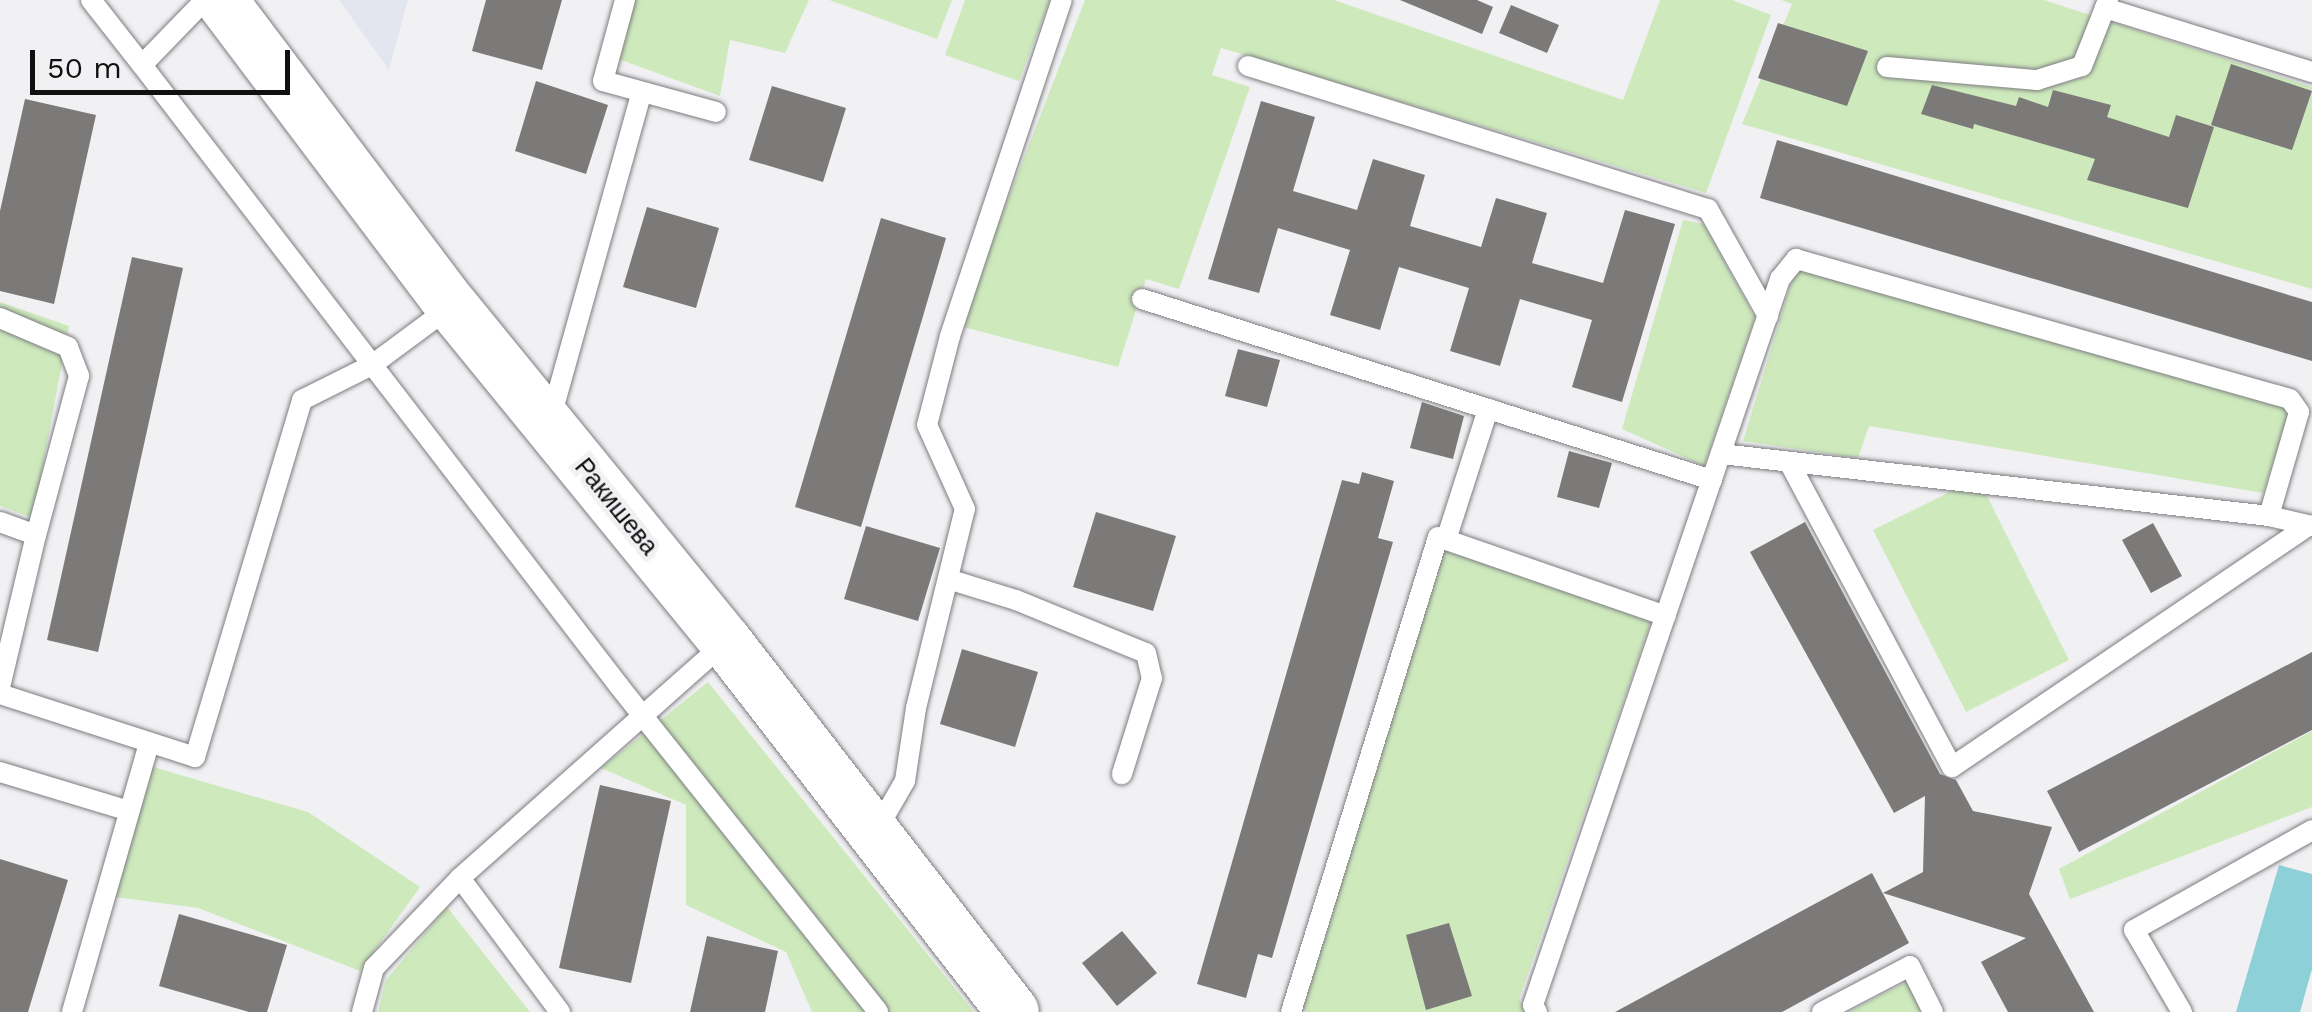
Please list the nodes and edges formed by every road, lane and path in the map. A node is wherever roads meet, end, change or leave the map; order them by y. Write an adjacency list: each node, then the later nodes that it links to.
1 (91, 0): 7 (lane)
2 (206, 0): 7 (lane)
3 (221, 0): 14 (street, Ракишева)
4 (625, 0): 11 (lane)
5 (1062, 0): 28 (lane)
6 (2106, 4): 9 (lane); 10 (lane)
7 (142, 65): 17 (lane)
8 (1248, 66): 15 (lane)
9 (1887, 67)
10 (2312, 72)
11 (642, 92): 12 (lane); 19 (lane)
12 (716, 112)
13 (1142, 298): 18 (lane)
14 (452, 306): 17 (lane); 19 (street, Ракишева)
15 (1768, 316): 20 (lane); 23 (lane)
16 (0, 318): 26 (lane)
17 (372, 365): 32 (lane); 33 (lane)
18 (1488, 409): 22 (lane); 27 (lane)
19 (549, 426): 30 (street, Ракишева)
20 (1721, 454): 21 (lane); 22 (lane)
21 (1789, 462): 23 (lane); 25 (lane)
22 (1712, 480): 29 (lane)
23 (2270, 516): 25 (lane)
24 (0, 522): 26 (lane)
25 (2310, 526)
26 (36, 535): 31 (lane)
27 (1446, 540): 29 (lane); 45 (lane)
28 (948, 579): 35 (lane); 38 (lane)
29 (1666, 616): 46 (lane)
30 (726, 642): 32 (lane); 38 (street, Ракишева)
31 (0, 691): 33 (lane)
32 (642, 714): 39 (lane); 43 (lane)
33 (149, 744): 36 (lane)
34 (0, 772): 36 (lane)
35 (1122, 774)
36 (130, 811): 40 (lane)
37 (2312, 830): 49 (lane)
38 (875, 833): 44 (street, Ракишева)
39 (460, 878): 41 (lane); 42 (lane)
40 (72, 1012)
41 (362, 1012)
42 (560, 1012)
43 (878, 1012)
44 (1013, 1012)
45 (1291, 1012)
46 (1536, 1012)
47 (1822, 1012): 48 (lane)
48 (1933, 1012)
49 (2182, 1012)

